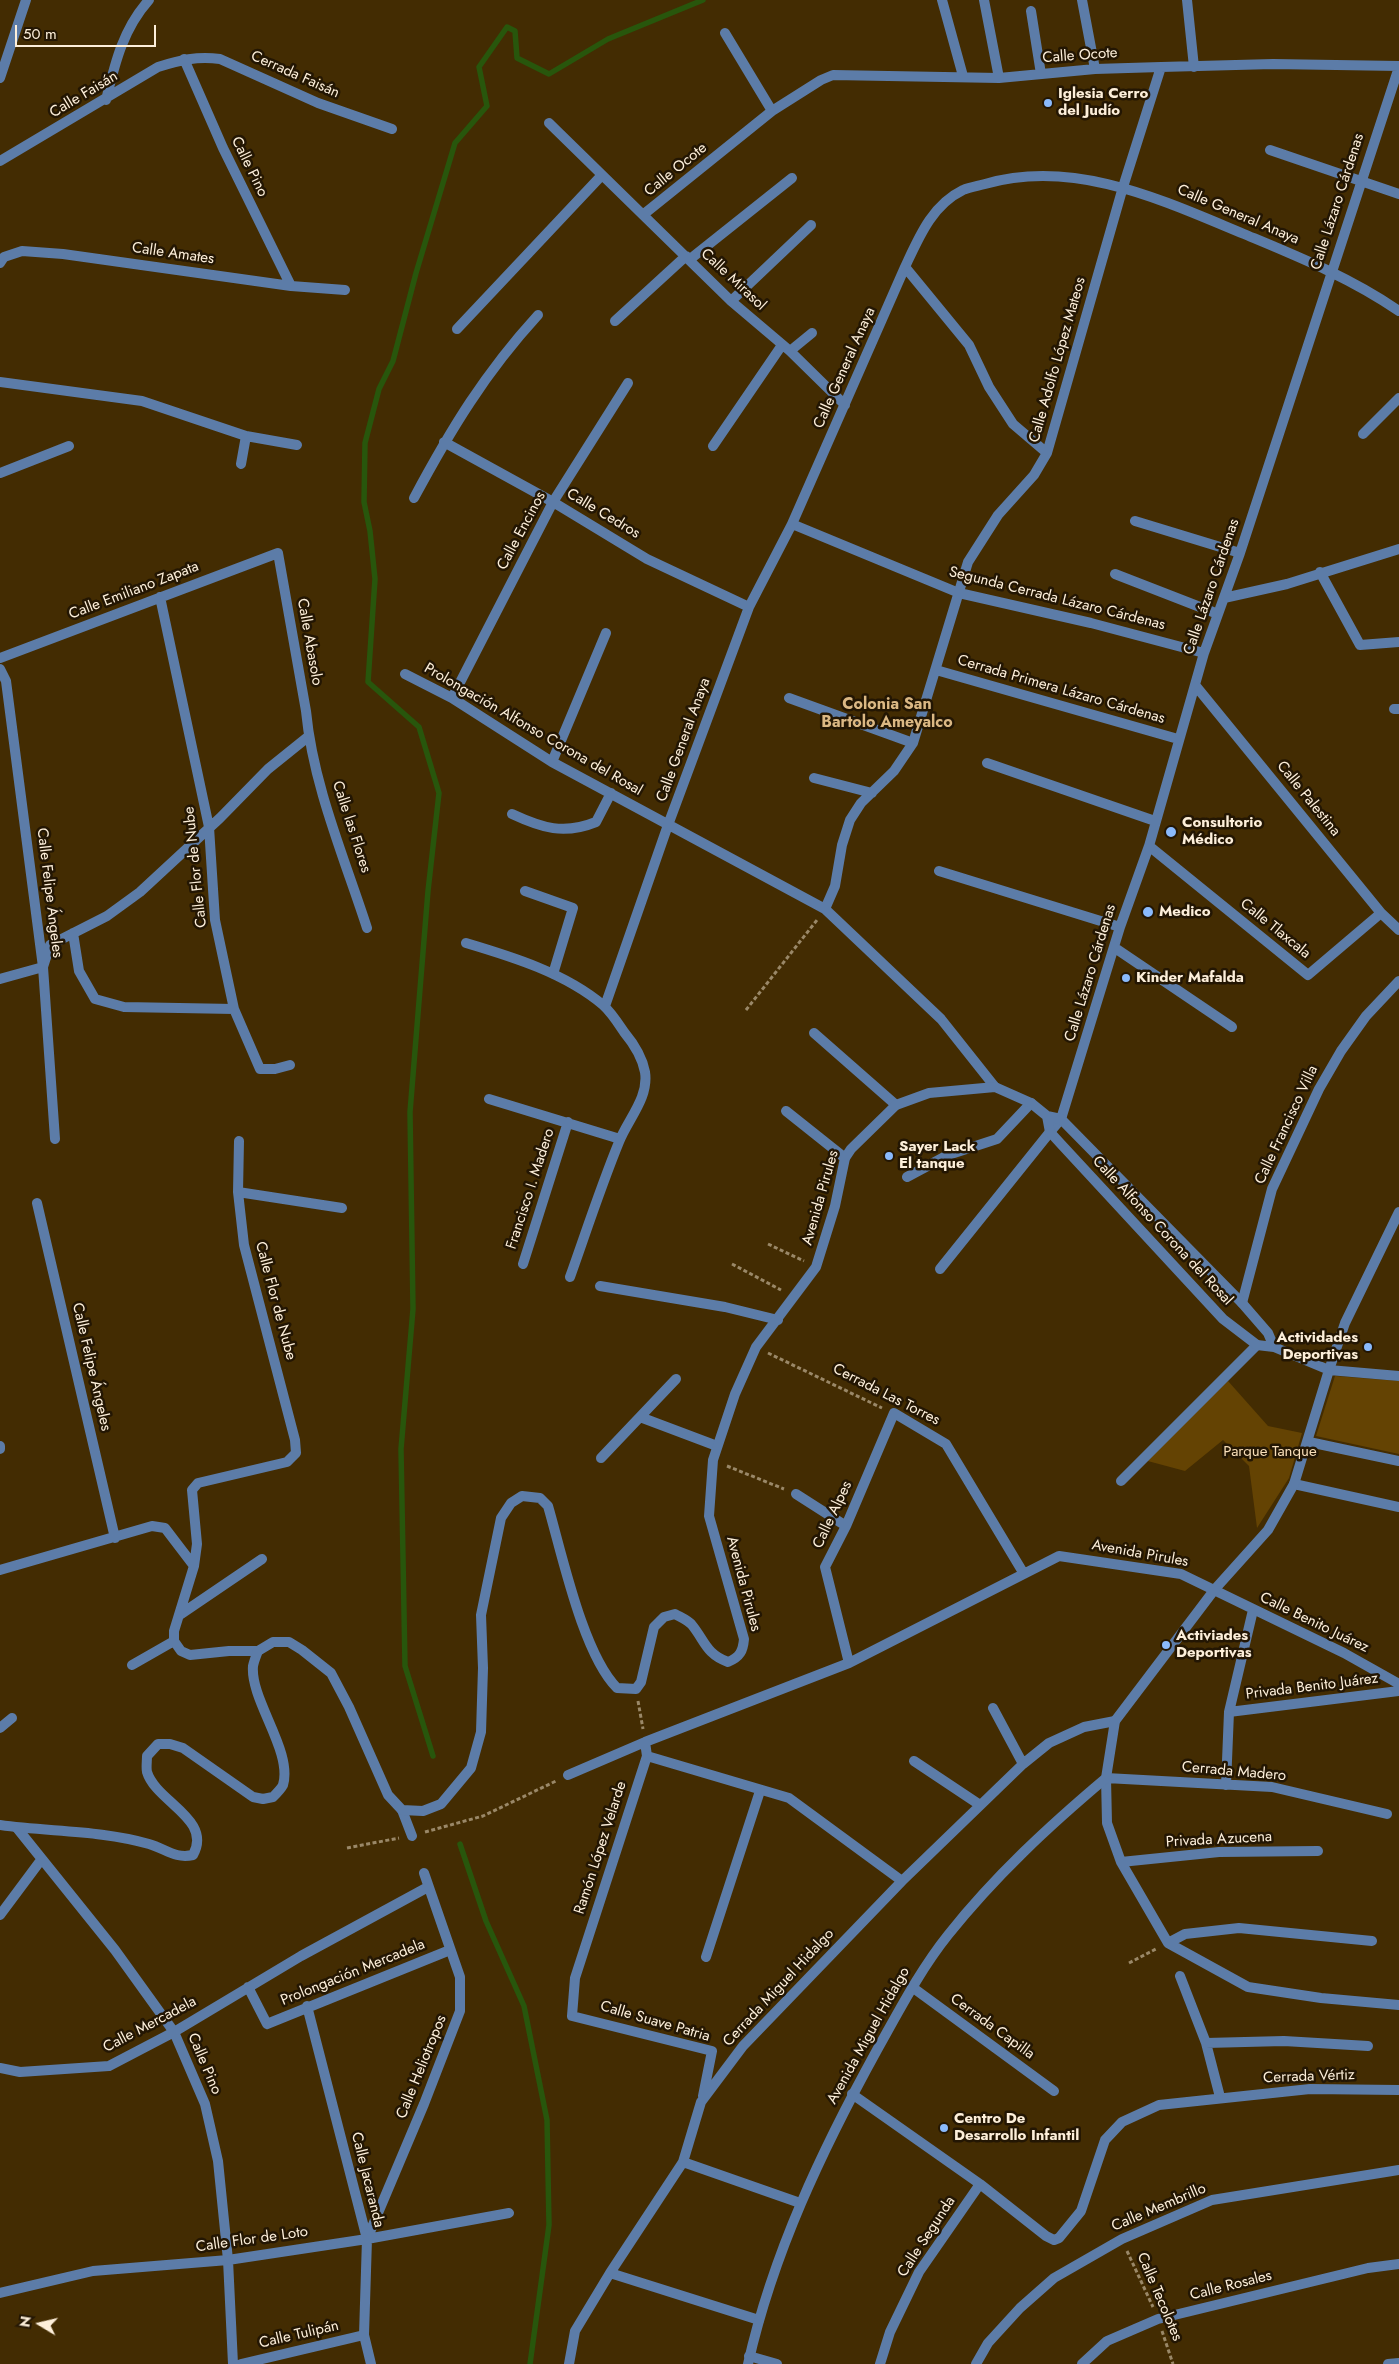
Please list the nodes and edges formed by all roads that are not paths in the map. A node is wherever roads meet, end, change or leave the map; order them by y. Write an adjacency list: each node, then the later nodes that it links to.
1 (26, 0): 16 (street)
2 (149, 0): 18 (street)
3 (942, 0): 15 (street)
4 (984, 0): 17 (street)
5 (1082, 0): 13 (street)
6 (1187, 0): 12 (street)
7 (1031, 11): 14 (street)
8 (725, 33): 19 (street)
9 (184, 59): 18 (street, Calle Faisán); 21 (street, Cerrada Faisán); 35 (street, Calle Pino)
10 (1399, 66): 12 (street, Calle Ocote); 26 (street, Calle Lázaro Cárdenas)
11 (1161, 67): 12 (street, Calle Ocote); 13 (street, Calle Ocote); 27 (street, Calle Adolfo López Mateos)
12 (1194, 67)
13 (1095, 69): 14 (street, Calle Ocote)
14 (1041, 74): 17 (street, Calle Ocote)
15 (963, 76): 17 (street, Calle Ocote); 19 (street, Calle Ocote)
16 (0, 78)
17 (999, 78)
18 (106, 100): 23 (street, Calle Faisán)
19 (772, 111): 29 (street, Calle Ocote)
20 (549, 123): 24 (street, Calle Mirasol)
21 (392, 129)
22 (1270, 150): 26 (street)
23 (0, 160)
24 (602, 175): 29 (street, Calle Mirasol); 41 (street)
25 (792, 178): 31 (street)
26 (1361, 181): 28 (street); 34 (street, Calle Lázaro Cárdenas)
27 (1123, 187): 33 (street, Calle General Anaya); 34 (street, Calle General Anaya); 54 (street, Calle Adolfo López Mateos)
28 (1399, 194)
29 (644, 214): 31 (street, Calle Mirasol)
30 (811, 225): 37 (street)
31 (687, 258): 37 (street, Calle Mirasol); 40 (street)
32 (0, 264): 35 (street, Calle Amates)
33 (906, 267): 47 (street, Calle General Anaya); 54 (street)
34 (1332, 271): 38 (street, Calle General Anaya); 63 (street, Calle Lázaro Cárdenas)
35 (291, 286): 36 (street, Calle Amates)
36 (346, 290)
37 (731, 301): 43 (street, Calle Mirasol)
38 (1399, 312)
39 (538, 316): 50 (street)
40 (615, 321)
41 (457, 329)
42 (812, 333): 43 (street)
43 (786, 348): 47 (street, Calle Mirasol); 53 (street)
44 (0, 382): 49 (street)
45 (628, 383): 58 (street, Calle Encinos)
46 (1399, 398): 48 (street)
47 (845, 405): 60 (street, Calle General Anaya)
48 (1363, 434)
49 (246, 436): 51 (street); 55 (street)
50 (444, 442): 57 (street); 58 (street, Calle Cedros)
51 (297, 445)
52 (70, 446): 56 (street)
53 (713, 446)
54 (1047, 452): 66 (street, Calle Adolfo López Mateos)
55 (241, 464)
56 (0, 473)
57 (414, 498)
58 (553, 502): 69 (street, Calle Cedros); 79 (street, Calle Encinos)
59 (1135, 521): 63 (street)
60 (792, 524): 66 (street, Segunda Cerrada Lázaro Cárdenas); 69 (street, Calle General Anaya)
61 (1399, 549): 64 (street)
62 (278, 553): 67 (street, Calle Emiliano Zapata); 81 (street, Calle Abasolo)
63 (1240, 553): 68 (street, Calle Lázaro Cárdenas)
64 (1320, 572): 68 (street); 72 (street)
65 (1115, 574): 70 (street)
66 (959, 592): 73 (street, Segunda Cerrada Lázaro Cárdenas); 76 (street, Calle Adolfo López Mateos)
67 (160, 597): 74 (street, Calle Emiliano Zapata); 92 (street, Calle Flor de Nube)
68 (1224, 598): 70 (street, Calle Lázaro Cárdenas)
69 (749, 607): 91 (street, Calle General Anaya)
70 (1218, 614): 73 (street, Calle Lázaro Cárdenas)
71 (606, 634): 84 (street)
72 (1399, 642)
73 (1204, 653): 78 (street, Calle Lázaro Cárdenas)
74 (0, 658)
75 (0, 669): 104 (street, Calle Felipe Ángeles)
76 (936, 670): 82 (street, Cerrada Primera Lázaro Cárdenas); 83 (street, Calle Adolfo López Mateos)
77 (405, 674): 79 (street, Prolongación Alfonso Corona del Rosal)
78 (1195, 685): 82 (street, Calle Lázaro Cárdenas); 97 (street, Calle Palestina)
79 (452, 698): 84 (street, Prolongación Alfonso Corona del Rosal)
80 (789, 698): 83 (street)
81 (309, 736): 92 (street); 99 (street, Calle las Flores)
82 (1178, 739): 90 (street, Calle Lázaro Cárdenas)
83 (913, 743): 88 (street, Calle Adolfo López Mateos)
84 (552, 762): 87 (street, Prolongación Alfonso Corona del Rosal)
85 (987, 763): 90 (street)
86 (814, 778): 88 (street)
87 (611, 793): 89 (street); 91 (street, Prolongación Alfonso Corona del Rosal)
88 (872, 793): 96 (street, Calle Adolfo López Mateos)
89 (512, 814)
90 (1155, 821): 93 (street, Calle Lázaro Cárdenas)
91 (668, 825): 96 (street, Prolongación Alfonso Corona del Rosal); 108 (street, Calle General Anaya)
92 (210, 827): 101 (street); 109 (street, Calle Flor de Nube)
93 (1148, 846): 97 (street, Calle Tlaxcala); 98 (street, Calle Lázaro Cárdenas)
94 (939, 871): 98 (street)
95 (525, 891): 105 (street)
96 (825, 910): 113 (street, Prolongación Alfonso Corona del Rosal)
97 (1381, 913): 100 (street, Calle Palestina)
98 (1120, 927): 103 (street, Calle Lázaro Cárdenas)
99 (367, 928)
100 (1399, 930)
101 (73, 933): 104 (street); 109 (street)
102 (466, 943): 105 (street)
103 (1115, 948): 110 (street); 119 (street, Calle Lázaro Cárdenas)
104 (43, 966): 106 (street); 122 (street, Calle Felipe Ángeles)
105 (553, 974): 108 (street)
106 (0, 979)
107 (1399, 981): 135 (street, Calle Francisco Villa)
108 (605, 1006): 123 (street)
109 (234, 1009): 112 (street, Calle Flor de Nube)
110 (1232, 1027)
111 (814, 1033): 116 (street)
112 (290, 1065)
113 (995, 1087): 115 (street); 116 (street, Avenida Pirules)
114 (489, 1099): 120 (street)
115 (1031, 1103): 118 (street); 126 (street)
116 (896, 1105): 125 (street, Avenida Pirules)
117 (786, 1111): 125 (street)
118 (1047, 1116): 119 (street); 121 (street)
119 (1061, 1119): 121 (street); 135 (street, Calle Alfonso Corona del Rosal)
120 (568, 1122): 123 (street); 131 (street, Francisco I. Madero)
121 (1050, 1132): 132 (street); 137 (street, Calle Alfonso Corona del Rosal)
122 (55, 1139)
123 (620, 1139): 133 (street)
124 (239, 1141): 127 (street, Calle Flor de Nube)
125 (842, 1156): 136 (street, Avenida Pirules)
126 (907, 1178)
127 (238, 1192): 129 (street); 155 (street, Calle Flor de Nube)
128 (38, 1203): 153 (street, Calle Felipe Ángeles)
129 (342, 1208)
130 (1399, 1212): 139 (street)
131 (523, 1264)
132 (940, 1269)
133 (570, 1277)
134 (600, 1286): 136 (street)
135 (1242, 1303): 138 (street, Calle Alfonso Corona del Rosal)
136 (778, 1320): 145 (street, Avenida Pirules)
137 (1257, 1345): 138 (street); 148 (street)
138 (1274, 1347): 139 (street)
139 (1329, 1370): 140 (street); 144 (street)
140 (1399, 1376)
141 (676, 1379): 143 (street)
142 (894, 1413): 152 (street, Calle Alpes); 157 (street, Cerrada Las Torres)
143 (640, 1417): 145 (street); 146 (street)
144 (1309, 1442): 147 (street); 149 (street)
145 (717, 1446): 181 (street, Avenida Pirules)
146 (602, 1458)
147 (1399, 1461)
148 (1121, 1481)
149 (1294, 1484): 151 (street); 158 (street)
150 (796, 1494): 152 (street)
151 (1399, 1507)
152 (846, 1526): 163 (street, Calle Alpes)
153 (115, 1538): 155 (street); 156 (street)
154 (262, 1560): 160 (street)
155 (194, 1566): 160 (street)
156 (0, 1570)
157 (1024, 1574): 158 (street, Avenida Pirules); 163 (street, Avenida Pirules)
158 (1215, 1589): 159 (street, Calle Benito Juárez); 170 (street)
159 (1253, 1610): 165 (street, Calle Benito Juárez); 168 (street)
160 (181, 1614): 161 (street)
161 (174, 1641): 162 (street); 164 (street)
162 (258, 1651): 181 (street); 184 (street)
163 (849, 1662): 172 (street, Avenida Pirules)
164 (132, 1665)
165 (1399, 1684)
166 (1399, 1691): 168 (street, Privada Benito Juárez)
167 (993, 1708): 175 (street)
168 (1229, 1712): 178 (street)
169 (12, 1718): 171 (street)
170 (1115, 1721): 175 (street, Cerrada Miguel Hidalgo); 177 (street)
171 (0, 1728)
172 (645, 1742): 173 (street, Ramón López Velarde); 176 (street, Avenida Pirules)
173 (647, 1756): 179 (street); 202 (street, Ramón López Velarde)
174 (914, 1760): 180 (street)
175 (1023, 1764): 180 (street, Cerrada Miguel Hidalgo)
176 (568, 1775)
177 (1106, 1778): 178 (street, Cerrada Madero); 188 (street); 198 (street, Avenida Miguel Hidalgo)
178 (1226, 1785): 182 (street, Cerrada Madero)
179 (760, 1791): 190 (street); 196 (street)
180 (980, 1805): 190 (street, Cerrada Miguel Hidalgo)
181 (402, 1810): 185 (street)
182 (1387, 1814)
183 (0, 1825): 184 (street)
184 (17, 1828): 187 (street, Calle Pino)
185 (412, 1836)
186 (1318, 1851): 188 (street, Privada Azucena)
187 (41, 1860): 192 (street); 203 (street, Calle Pino)
188 (1121, 1862): 194 (street)
189 (424, 1873): 191 (street, Calle Heliotropos)
190 (902, 1881): 211 (street, Cerrada Miguel Hidalgo)
191 (428, 1887): 195 (street, Calle Heliotropos); 199 (street, Calle Mercadela)
192 (0, 1915)
193 (1372, 1941): 194 (street)
194 (1168, 1943): 200 (street)
195 (450, 1950): 201 (street, Prolongación Mercadela); 217 (street, Calle Heliotropos)
196 (706, 1957)
197 (1180, 1976): 204 (street)
198 (912, 1987): 208 (street, Cerrada Capilla); 209 (street, Avenida Miguel Hidalgo)
199 (248, 1988): 201 (street, Prolongación Mercadela); 203 (street, Calle Mercadela)
200 (1399, 2005)
201 (307, 2006): 217 (street, Calle Jacaranda)
202 (572, 2016): 211 (street, Calle Suave Patria)
203 (174, 2032): 206 (street, Calle Mercadela); 218 (street, Calle Pino)
204 (1206, 2043): 205 (street); 210 (street)
205 (1368, 2046)
206 (0, 2068)
207 (1399, 2090): 210 (street, Cerrada Vértiz)
208 (1054, 2091)
209 (852, 2094): 214 (street); 215 (street, Avenida Miguel Hidalgo)
210 (1220, 2097): 214 (street, Cerrada Vértiz)
211 (701, 2102): 212 (street, Cerrada Miguel Hidalgo)
212 (683, 2162): 215 (street); 220 (street, Cerrada Miguel Hidalgo)
213 (1399, 2170): 232 (street, Calle Membrillo)
214 (980, 2184): 231 (street, Calle Segunda)
215 (800, 2203): 222 (street, Avenida Miguel Hidalgo)
216 (509, 2213): 217 (street, Calle Flor de Loto)
217 (366, 2239): 218 (street, Calle Flor de Loto); 223 (street, Calle Jacaranda)
218 (228, 2260): 221 (street, Calle Flor de Loto); 226 (street, Calle Pino)
219 (1399, 2264): 233 (street, Calle Rosales)
220 (610, 2273): 222 (street); 229 (street, Cerrada Miguel Hidalgo)
221 (0, 2294)
222 (758, 2320): 224 (street, Avenida Miguel Hidalgo)
223 (364, 2335): 227 (street, Calle Tulipán); 228 (street, Calle Jacaranda)
224 (748, 2360): 230 (street)
225 (1399, 2362): 234 (street)
226 (234, 2364)
227 (241, 2364)
228 (371, 2364)
229 (569, 2364)
230 (777, 2364)
231 (880, 2364)
232 (976, 2364)
233 (1082, 2364)
234 (1388, 2364)

